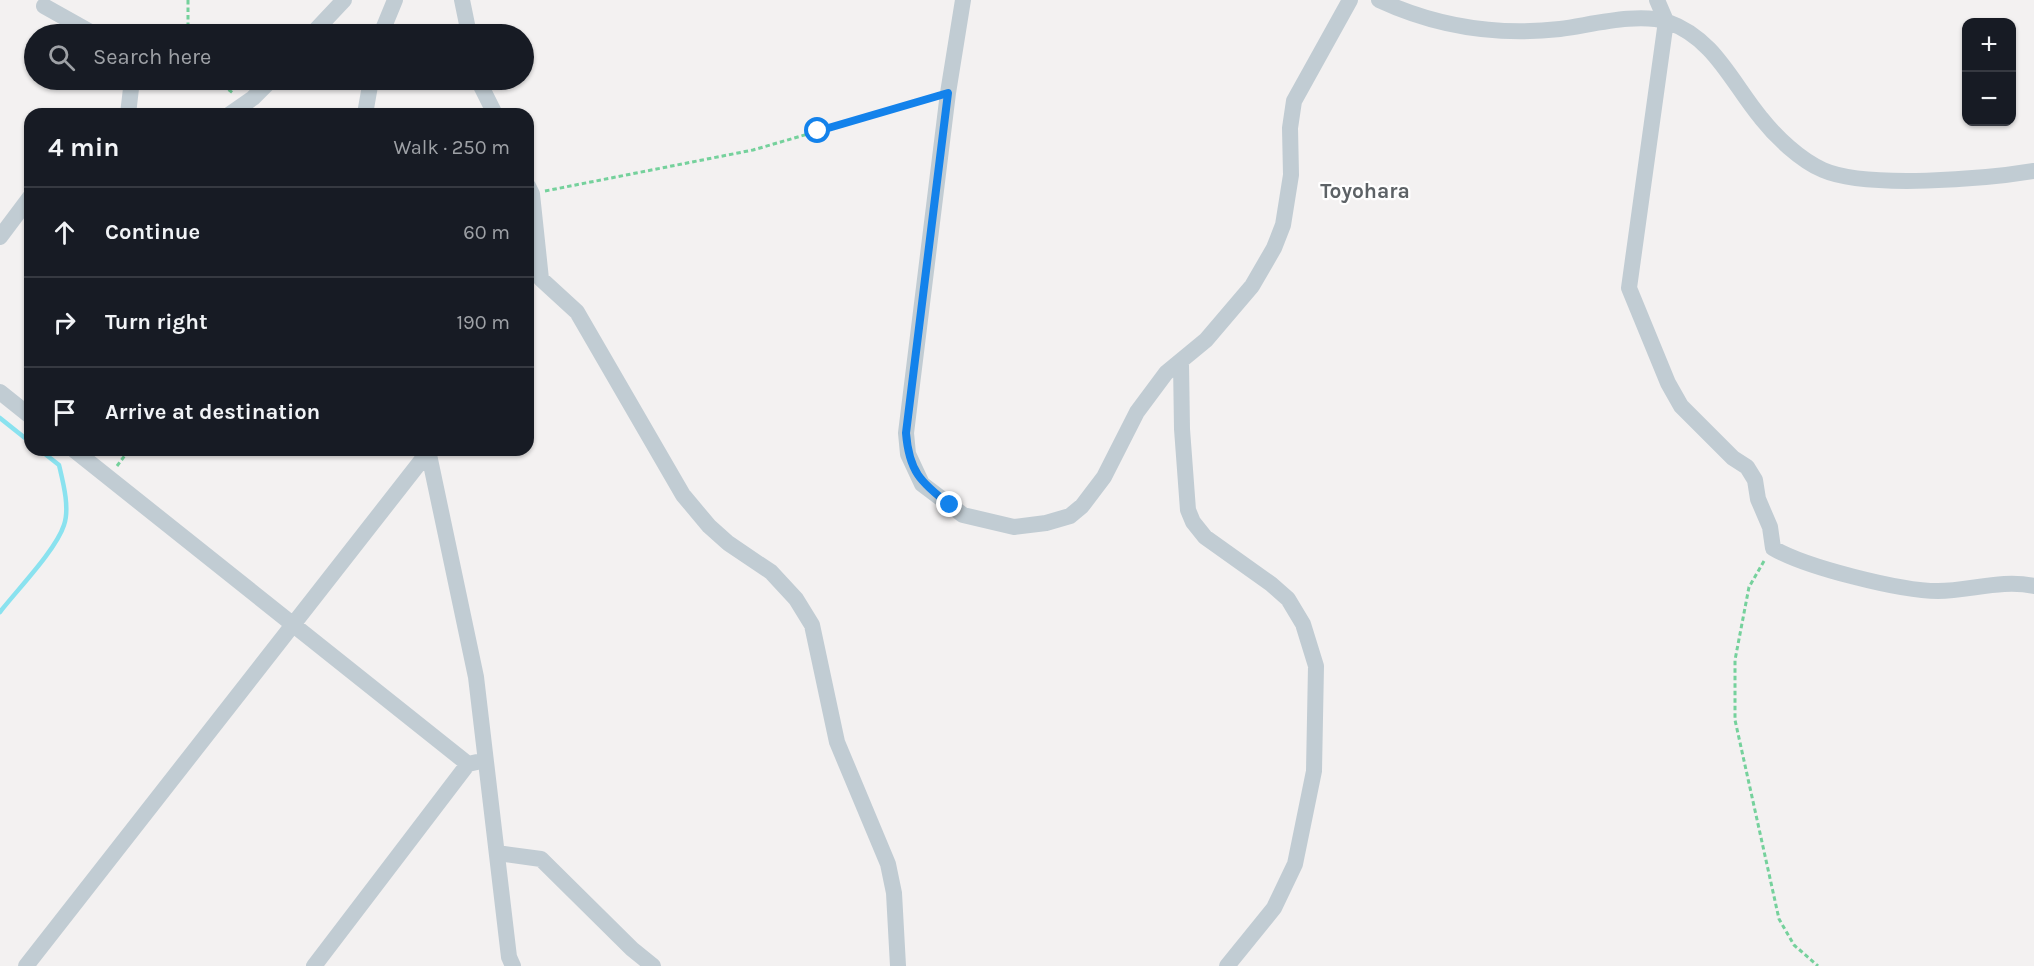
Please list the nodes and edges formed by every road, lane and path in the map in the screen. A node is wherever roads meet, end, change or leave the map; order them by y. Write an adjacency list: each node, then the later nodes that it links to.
1 (188, 0): 12 (path)
2 (344, 0): 13 (street)
3 (395, 0): 14 (street)
4 (462, 0): 15 (street)
5 (963, 0): 21 (street)
6 (1350, 0): 33 (street)
7 (1379, 0): 10 (street)
8 (1657, 0): 10 (street)
9 (44, 6): 11 (street)
10 (1666, 21): 27 (street); 39 (street)
11 (76, 24)
12 (188, 24)
13 (321, 24)
14 (385, 24)
15 (467, 24)
16 (131, 90): 23 (street)
17 (230, 90): 22 (path)
18 (260, 90): 22 (street)
19 (369, 90): 25 (street)
20 (483, 90): 26 (street)
21 (948, 93): 28 (path); 33 (street)
22 (246, 103): 24 (street)
23 (129, 108)
24 (239, 108)
25 (366, 108)
26 (492, 108)
27 (2034, 171)
28 (534, 189)
29 (24, 205): 30 (street)
30 (0, 237)
31 (534, 262): 32 (street)
32 (535, 280): 49 (street)
33 (1181, 363): 50 (street)
34 (0, 392): 35 (street)
35 (24, 411)
36 (82, 456): 41 (street)
37 (424, 456): 41 (street)
38 (429, 456): 42 (street)
39 (1773, 548): 40 (street); 51 (path)
40 (2034, 586)
41 (294, 623): 43 (street); 45 (street)
42 (487, 761): 43 (street); 44 (street)
43 (468, 764): 46 (street)
44 (497, 853): 47 (street); 48 (street)
45 (26, 966)
46 (314, 966)
47 (513, 966)
48 (653, 966)
49 (898, 966)
50 (1227, 966)
51 (1818, 966)

